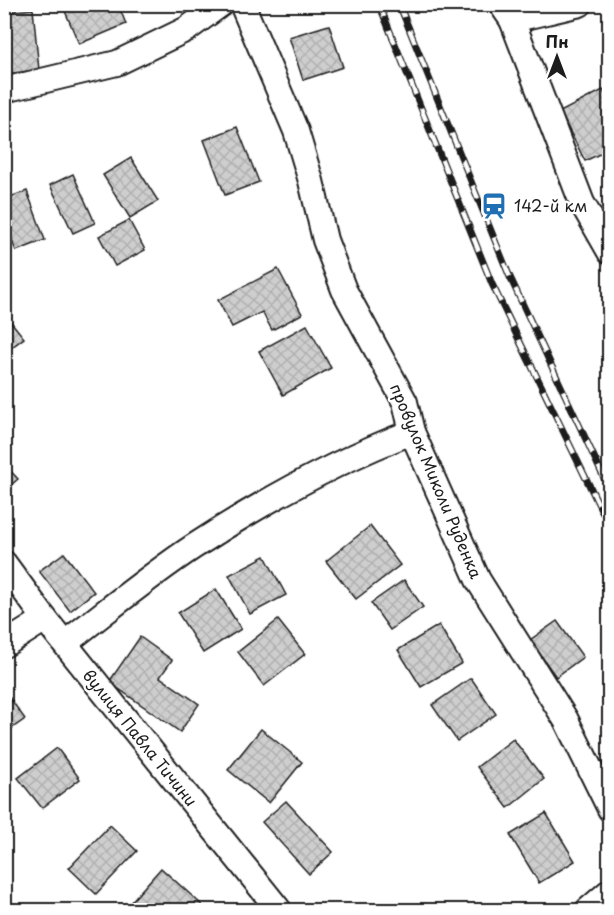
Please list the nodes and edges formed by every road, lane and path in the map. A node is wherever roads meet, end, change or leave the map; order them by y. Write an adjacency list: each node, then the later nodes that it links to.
1 (221, 4): 5 (street)
2 (242, 4): 7 (street, провулок Миколи Руденка)
3 (580, 4): 4 (street)
4 (506, 12): 6 (street)
5 (4, 90)
6 (609, 252)
7 (412, 432): 10 (street); 12 (street, провулок Миколи Руденка)
8 (4, 563): 9 (street, вулиця Павла Тичини)
9 (45, 619): 10 (street, вулиця Павла Тичини); 11 (street)
10 (65, 644): 14 (street, вулиця Павла Тичини)
11 (4, 645)
12 (609, 809)
13 (609, 891): 15 (street)
14 (279, 910)
15 (588, 910)

